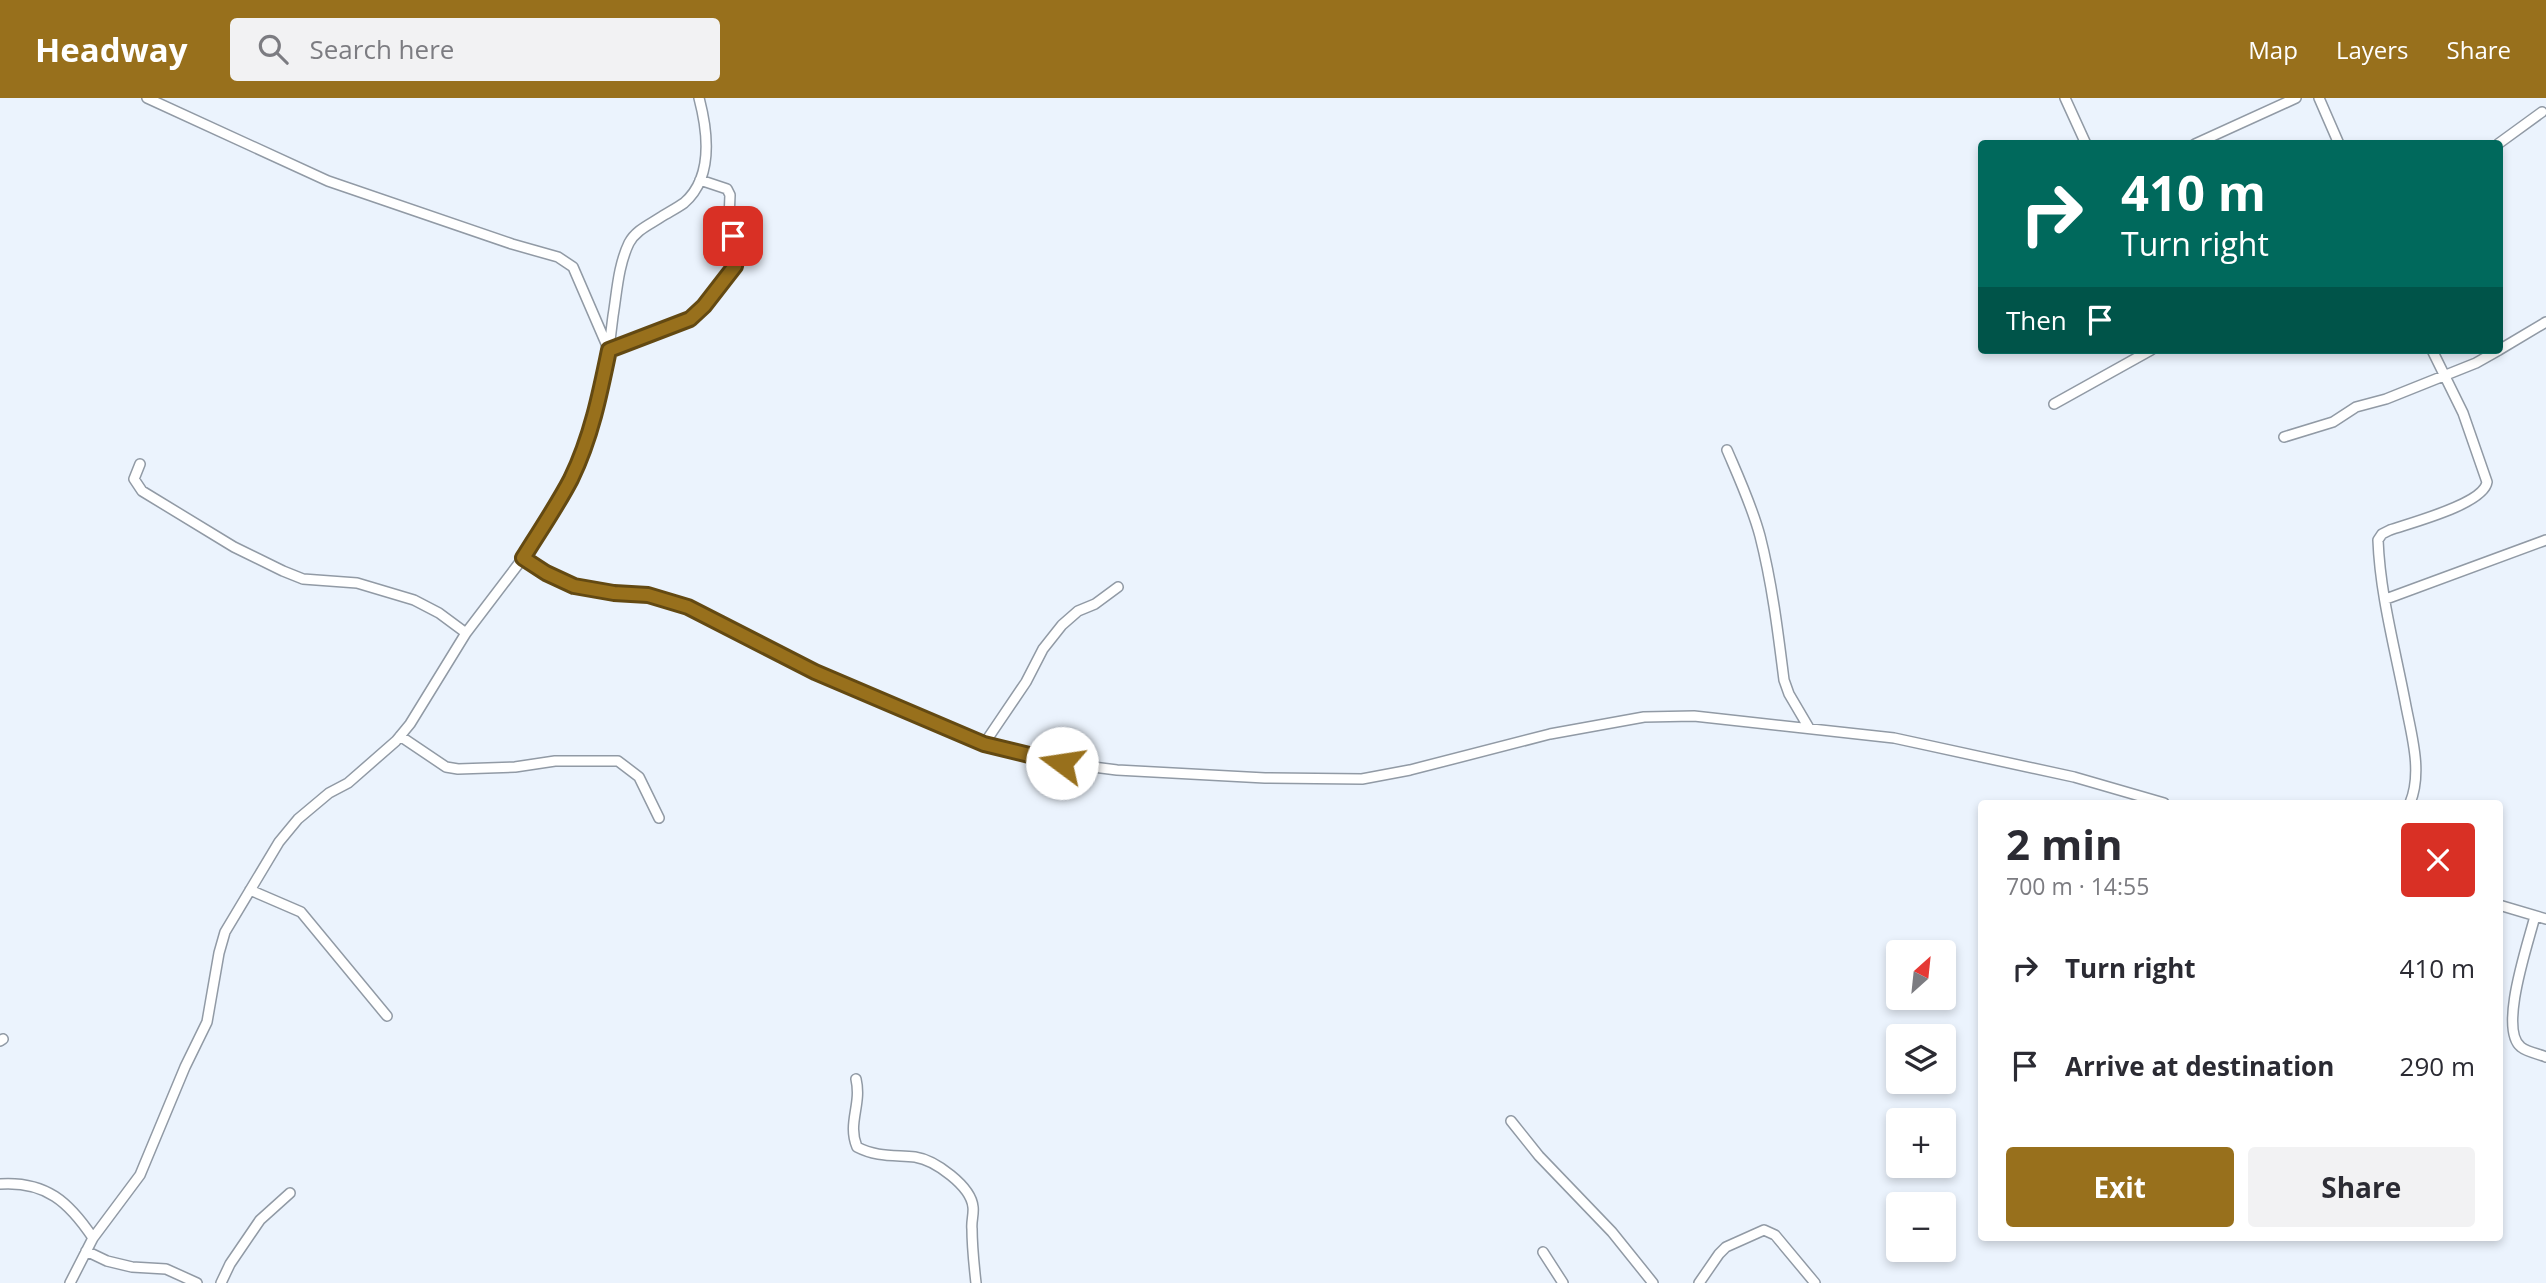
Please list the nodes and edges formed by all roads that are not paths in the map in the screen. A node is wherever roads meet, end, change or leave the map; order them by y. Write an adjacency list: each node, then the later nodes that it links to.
1 (147, 98): 14 (street)
2 (699, 98): 11 (street)
3 (2065, 98): 7 (street)
4 (2296, 98): 8 (street)
5 (2319, 98): 9 (street)
6 (2542, 112): 10 (street)
7 (2084, 140)
8 (2203, 140)
9 (2337, 140)
10 (2503, 140)
11 (700, 180): 14 (street); 14 (street)
12 (2546, 322): 13 (street)
13 (2503, 348)
14 (609, 350): 24 (street)
15 (2144, 354): 19 (street)
16 (2434, 354): 18 (street)
17 (2492, 354): 18 (street)
18 (2445, 374): 20 (street); 26 (street)
19 (2054, 404)
20 (2284, 437)
21 (1727, 450): 28 (street)
22 (140, 464): 27 (street)
23 (2546, 540): 26 (street)
24 (523, 558): 27 (street); 30 (street)
25 (1118, 587): 30 (street)
26 (2386, 599): 32 (street)
27 (466, 633): 29 (street)
28 (1809, 728): 30 (street); 31 (street)
29 (400, 736): 33 (street); 34 (street)
30 (984, 744)
31 (2154, 800)
32 (2411, 800)
33 (659, 818)
34 (250, 890): 38 (street); 44 (street)
35 (2503, 906): 36 (street)
36 (2535, 916): 37 (street); 39 (street)
37 (2546, 919)
38 (387, 1016)
39 (2546, 1057)
40 (856, 1079): 50 (street)
41 (1511, 1121): 52 (street)
42 (0, 1184): 44 (street)
43 (290, 1193): 49 (street)
44 (93, 1238): 45 (street)
45 (86, 1251): 47 (street); 48 (street)
46 (1543, 1252): 51 (street)
47 (70, 1283)
48 (197, 1283)
49 (221, 1283)
50 (976, 1283)
51 (1563, 1283)
52 (1653, 1283)
53 (1699, 1283): 54 (street)
54 (1815, 1283)

